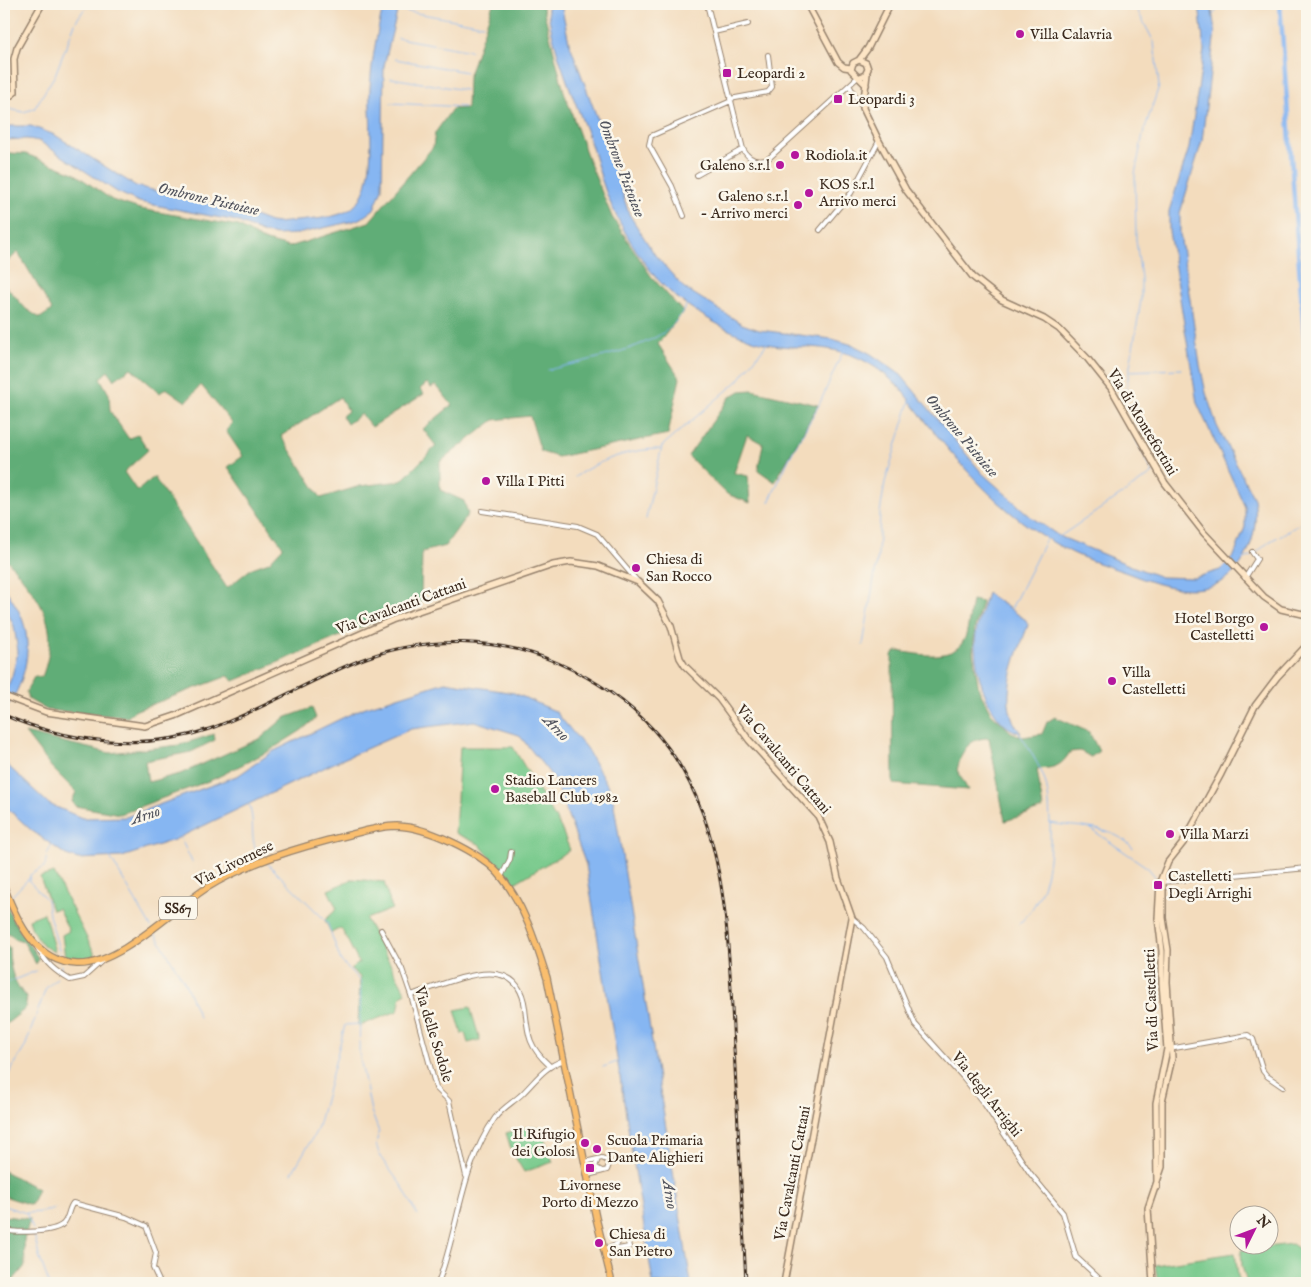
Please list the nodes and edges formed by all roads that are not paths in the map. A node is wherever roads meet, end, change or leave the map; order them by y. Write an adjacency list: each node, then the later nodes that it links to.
1 (42, 4): 16 (street)
2 (708, 4): 6 (street)
3 (807, 4): 11 (street)
4 (890, 4): 7 (street)
5 (748, 24): 6 (street)
6 (714, 32): 17 (street)
7 (868, 48): 9 (street); 10 (street, Via di Montefortini)
8 (768, 55): 17 (street)
9 (859, 60): 10 (street); 11 (street)
10 (866, 63): 12 (street, Via di Montefortini)
11 (851, 68): 13 (street)
12 (866, 74): 13 (street); 15 (street, Via di Montefortini)
13 (857, 76): 14 (street); 15 (street)
14 (849, 85): 18 (street); 20 (street)
15 (867, 86): 19 (street, Via di Montefortini)
16 (4, 100)
17 (730, 100): 20 (street); 22 (street)
18 (860, 104)
19 (879, 141): 23 (street); 26 (street, Via di Montefortini)
20 (742, 149): 21 (street)
21 (696, 175)
22 (684, 216)
23 (820, 230)
24 (482, 511): 27 (street)
25 (1252, 552): 26 (street)
26 (1243, 576): 28 (street, Via di Montefortini)
27 (638, 582): 30 (street, Via Cavalcanti Cattani); 38 (street, Via Cavalcanti Cattani)
28 (1307, 615)
29 (1307, 645): 36 (street, Via di Castelletti)
30 (5, 696)
31 (511, 852): 32 (street)
32 (505, 866): 33 (street); 35 (street)
33 (493, 868): 35 (main road, Via Livornese); 41 (main road, Via Livornese / SS67)
34 (1307, 868): 36 (street)
35 (501, 877): 44 (main road, Via Livornese)
36 (1161, 882): 43 (street, Via di Castelletti)
37 (4, 887): 40 (main road, Via Livornese / SS67)
38 (852, 918): 58 (street, Via Cavalcanti Cattani); 59 (street, Via degli Arrighi)
39 (381, 930): 42 (street, Via delle Sodole)
40 (36, 946): 41 (main road, Via Livornese / SS67); 41 (street)
41 (103, 960)
42 (411, 995): 45 (street); 51 (street, Via delle Sodole)
43 (1170, 1049): 46 (street); 60 (street, Via di Castelletti)
44 (565, 1060): 45 (street); 48 (main road, Via Livornese)
45 (549, 1065): 51 (street)
46 (1283, 1087)
47 (600, 1158): 48 (street); 49 (street); 49 (street)
48 (585, 1162): 50 (main road, Via Livornese)
49 (604, 1171): 50 (street)
50 (588, 1175): 54 (main road, Via Livornese)
51 (466, 1176): 56 (street)
52 (4, 1230): 55 (street)
53 (614, 1247): 54 (street)
54 (604, 1249): 57 (main road, Via Livornese)
55 (160, 1283)
56 (438, 1283)
57 (612, 1283)
58 (784, 1283)
59 (1104, 1283)
60 (1153, 1283)

